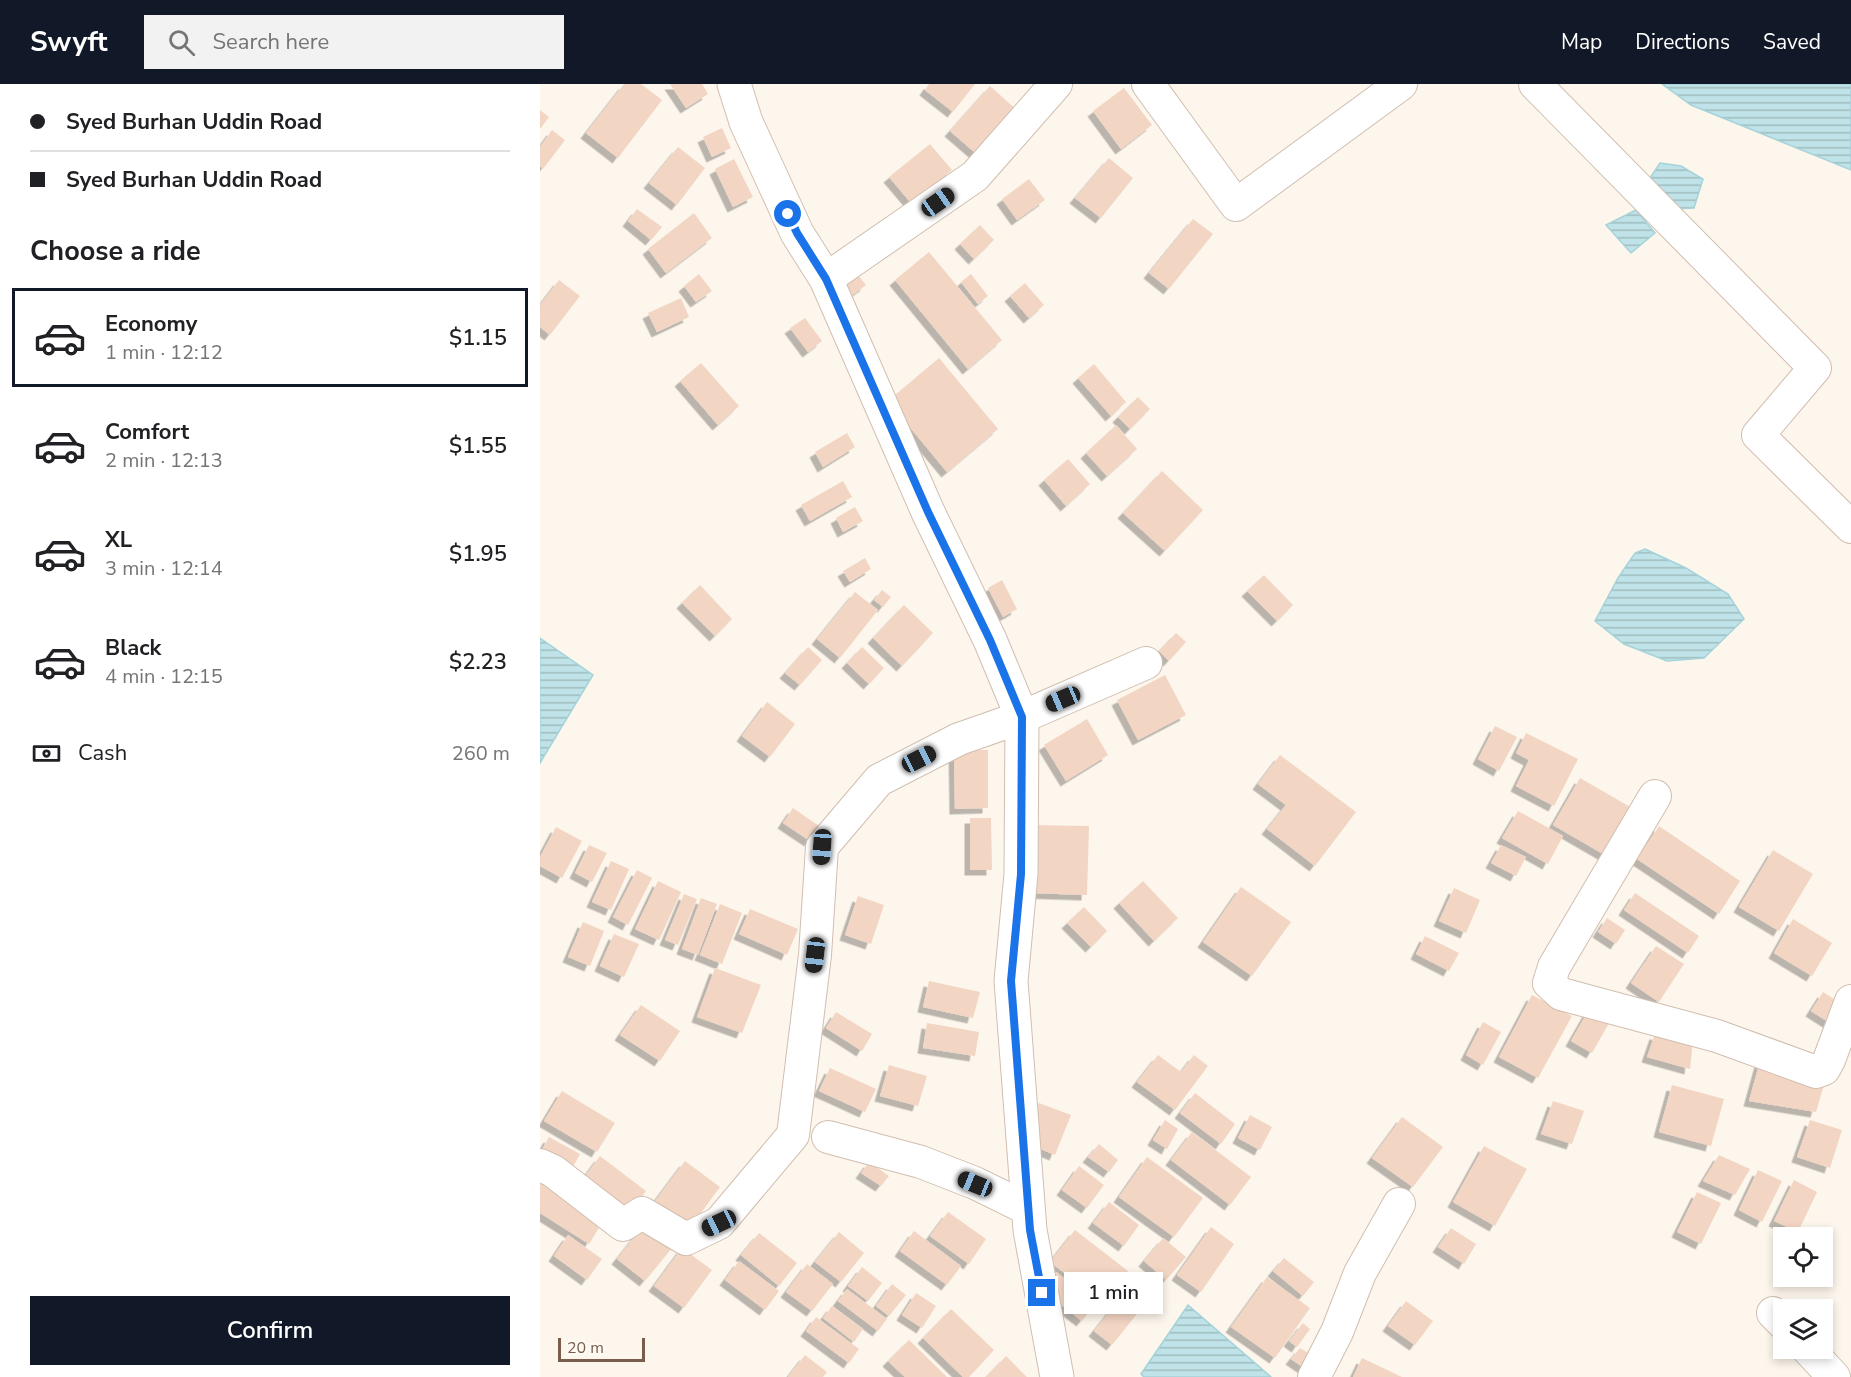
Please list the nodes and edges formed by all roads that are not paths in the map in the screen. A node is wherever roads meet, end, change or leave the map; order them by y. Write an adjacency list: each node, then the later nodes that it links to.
1 (734, 84): 6 (street)
2 (1056, 84): 6 (street)
3 (1148, 84): 4 (street)
4 (1401, 84)
5 (1535, 84): 7 (street)
6 (826, 279): 9 (street)
7 (1851, 527)
8 (1146, 663): 9 (street)
9 (1022, 717): 13 (street); 15 (street)
10 (1655, 796): 11 (street)
11 (1851, 1001)
12 (828, 1137): 15 (street)
13 (540, 1165)
14 (1399, 1204): 18 (street)
15 (1029, 1209): 17 (street)
16 (1817, 1359): 19 (street)
17 (1057, 1377)
18 (1314, 1377)
19 (1834, 1377)

